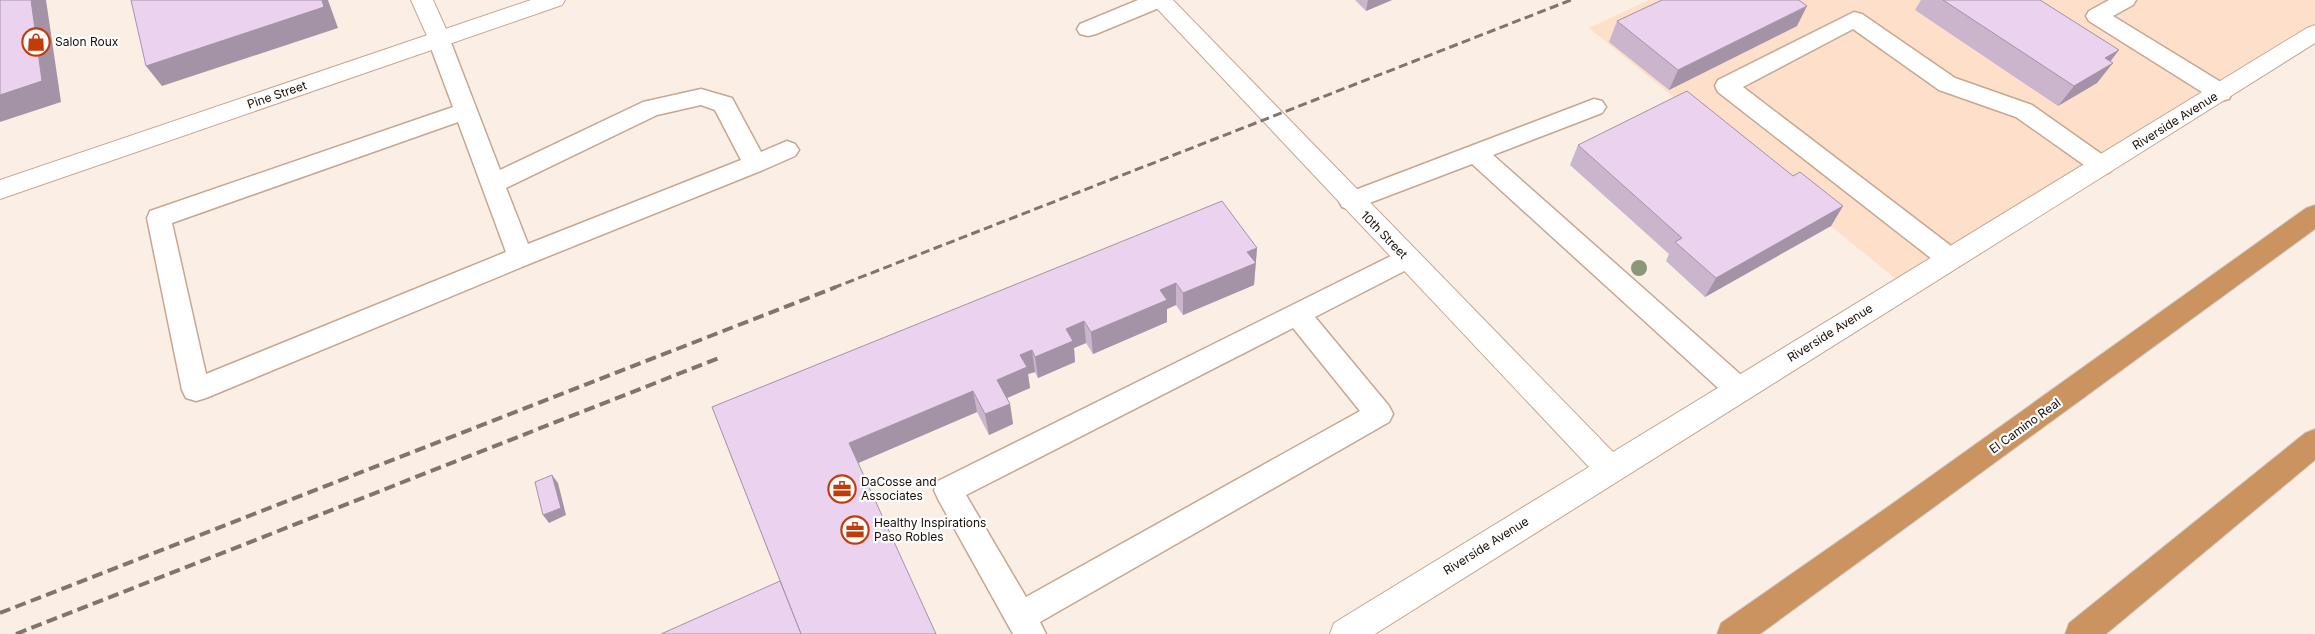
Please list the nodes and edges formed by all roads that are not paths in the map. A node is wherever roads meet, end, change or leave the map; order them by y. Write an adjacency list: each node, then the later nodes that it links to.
1 (422, 0): 7 (street)
2 (554, 0): 7 (street, Pine Street)
3 (1159, 0): 5 (lane); 17 (street, 10th Street)
4 (2126, 0): 8 (lane)
5 (1088, 29)
6 (2315, 33): 8 (street, Riverside Avenue)
7 (439, 40): 10 (lane); 16 (street, Pine Street)
8 (2220, 93): 14 (street, Riverside Avenue)
9 (1594, 107): 12 (lane)
10 (466, 111): 15 (lane); 19 (lane)
11 (787, 150): 13 (lane)
12 (1475, 153): 17 (lane); 23 (lane)
13 (755, 164): 15 (lane); 19 (lane)
14 (2102, 166): 21 (street, Riverside Avenue); 21 (lane)
15 (493, 184): 19 (lane)
16 (0, 190)
17 (1351, 201): 20 (street, 10th Street)
18 (2315, 215): 28 (highway, El Camino Real)
19 (520, 257)
20 (1407, 258): 22 (lane); 25 (street, 10th Street)
21 (1950, 259): 23 (street, Riverside Avenue)
22 (1297, 314): 26 (lane); 26 (lane)
23 (1738, 389): 25 (street, Riverside Avenue)
24 (2315, 442): 29 (highway)
25 (1610, 469): 27 (street, Riverside Avenue)
26 (1025, 626)
27 (1346, 634)
28 (1733, 634)
29 (2081, 634)

